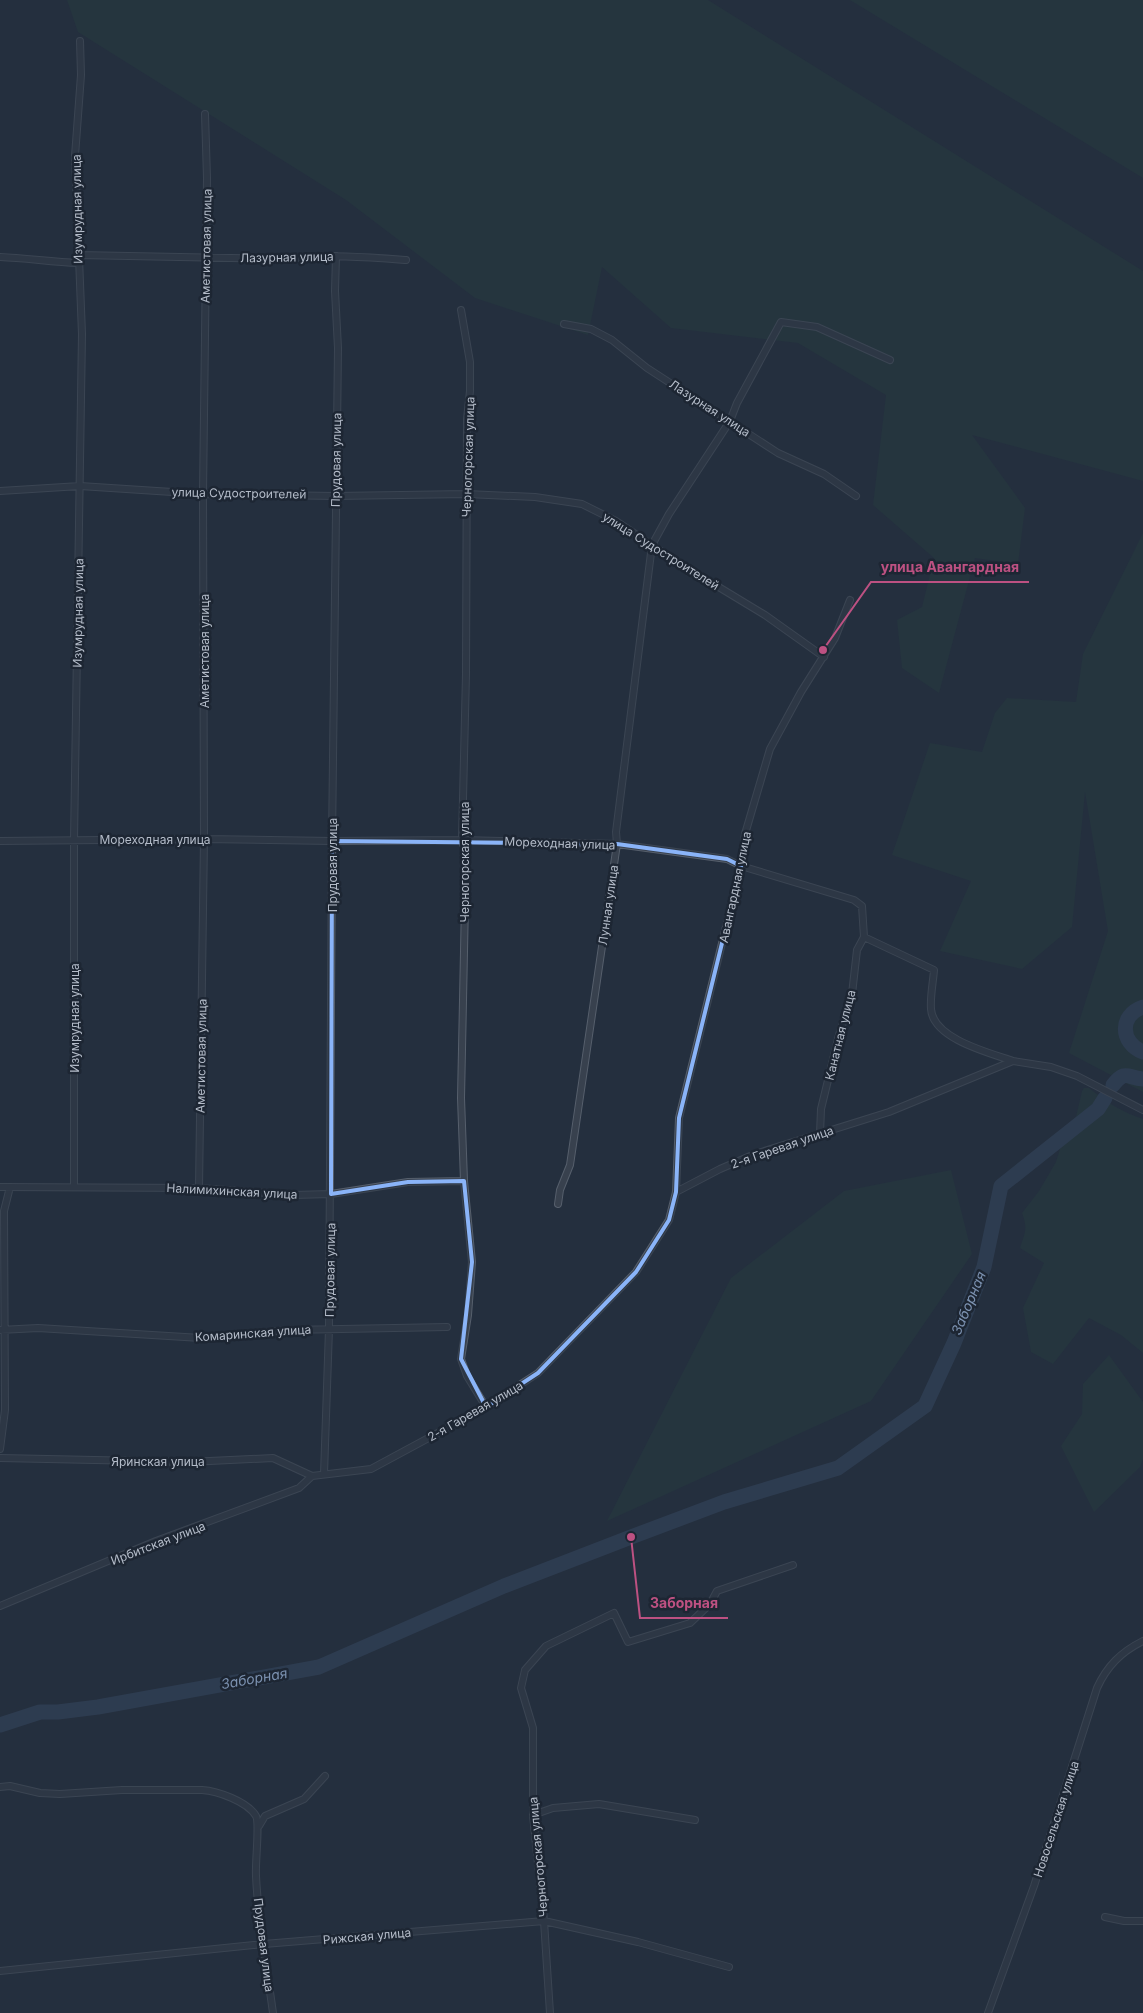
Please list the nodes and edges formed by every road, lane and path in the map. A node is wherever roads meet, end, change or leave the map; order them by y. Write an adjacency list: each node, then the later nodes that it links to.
1 (80, 41): 3 (street, Изумрудная улица)
2 (205, 114): 6 (street, Аметистовая улица)
3 (78, 255): 6 (street, Лазурная улица); 8 (street, Изумрудная улица)
4 (336, 256): 6 (street, Лазурная улица); 7 (street, Лазурная улица); 17 (street, Прудовая улица)
5 (0, 257): 8 (street)
6 (206, 258): 15 (street, Аметистовая улица)
7 (406, 260)
8 (78, 263): 13 (street, Изумрудная улица)
9 (461, 310): 16 (street, Черногорская улица)
10 (564, 324): 12 (street, Лазурная улица)
11 (890, 360): 12 (street)
12 (730, 421): 18 (street, Лазурная улица); 19 (street)
13 (80, 486): 14 (street, улица Судостроителей); 15 (street, улица Судостроителей); 23 (street, Изумрудная улица)
14 (0, 490)
15 (203, 494): 17 (street, улица Судостроителей); 22 (street, Аметистовая улица)
16 (466, 494): 17 (street, улица Судостроителей); 19 (street, улица Судостроителей); 24 (street, Черногорская улица)
17 (335, 496): 26 (street, Прудовая улица)
18 (856, 496)
19 (652, 545): 21 (street, улица Судостроителей); 27 (street, Лунная улица)
20 (850, 600): 21 (street, Авангардная улица)
21 (824, 657): 28 (street, Авангардная улица)
22 (204, 839): 23 (street, Мореходная улица); 26 (street, Мореходная улица); 37 (street, Аметистовая улица)
23 (74, 840): 25 (street, Мореходная улица); 36 (street, Изумрудная улица)
24 (462, 840): 26 (street, Мореходная улица); 27 (street, Мореходная улица); 33 (street, Черногорская улица)
25 (0, 841)
26 (332, 842): 39 (street, Прудовая улица)
27 (617, 844): 28 (street, Мореходная улица); 40 (street, Лунная улица)
28 (742, 866): 29 (street, Мореходная улица); 38 (street, Авангардная улица)
29 (864, 937): 30 (street); 32 (street, Канатная улица)
30 (1012, 1061): 31 (street); 32 (street, 2-я Гаревая улица)
31 (1143, 1110)
32 (820, 1134): 38 (street, 2-я Гаревая улица)
33 (464, 1181): 39 (street, Налимихинская улица); 44 (street, Черногорская улица)
34 (0, 1187): 35 (street, Налимихинская улица)
35 (10, 1187): 36 (street, Налимихинская улица); 43 (street)
36 (74, 1187): 37 (street, Налимихинская улица)
37 (199, 1188): 39 (street, Налимихинская улица)
38 (676, 1192): 44 (street, 2-я Гаревая улица)
39 (331, 1194): 42 (street, Прудовая улица)
40 (558, 1204)
41 (447, 1326): 42 (street, Комаринская улица)
42 (330, 1328): 43 (street, Комаринская улица); 47 (street, Прудовая улица)
43 (2, 1330): 45 (street)
44 (486, 1407): 47 (street, 2-я Гаревая улица)
45 (0, 1449)
46 (0, 1458): 48 (street, Яринская улица)
47 (324, 1474): 48 (street, 2-я Гаревая улица)
48 (312, 1476): 50 (street, Ирбитская улица)
49 (794, 1565): 54 (street, Черногорская улица)
50 (0, 1606)
51 (1143, 1641): 65 (street, Новосельская улица)
52 (325, 1776): 56 (street)
53 (0, 1788): 56 (street)
54 (533, 1815): 55 (street); 58 (street, Черногорская улица)
55 (695, 1820)
56 (258, 1826): 60 (street, Прудовая улица)
57 (1105, 1917): 59 (street)
58 (544, 1921): 60 (street, Рижская улица); 61 (street, Рижская улица); 64 (street, Черногорская улица)
59 (1143, 1921)
60 (264, 1944): 62 (street, Рижская улица); 63 (street, Прудовая улица)
61 (729, 1967)
62 (0, 1971)
63 (273, 2013)
64 (550, 2013)
65 (988, 2013)

